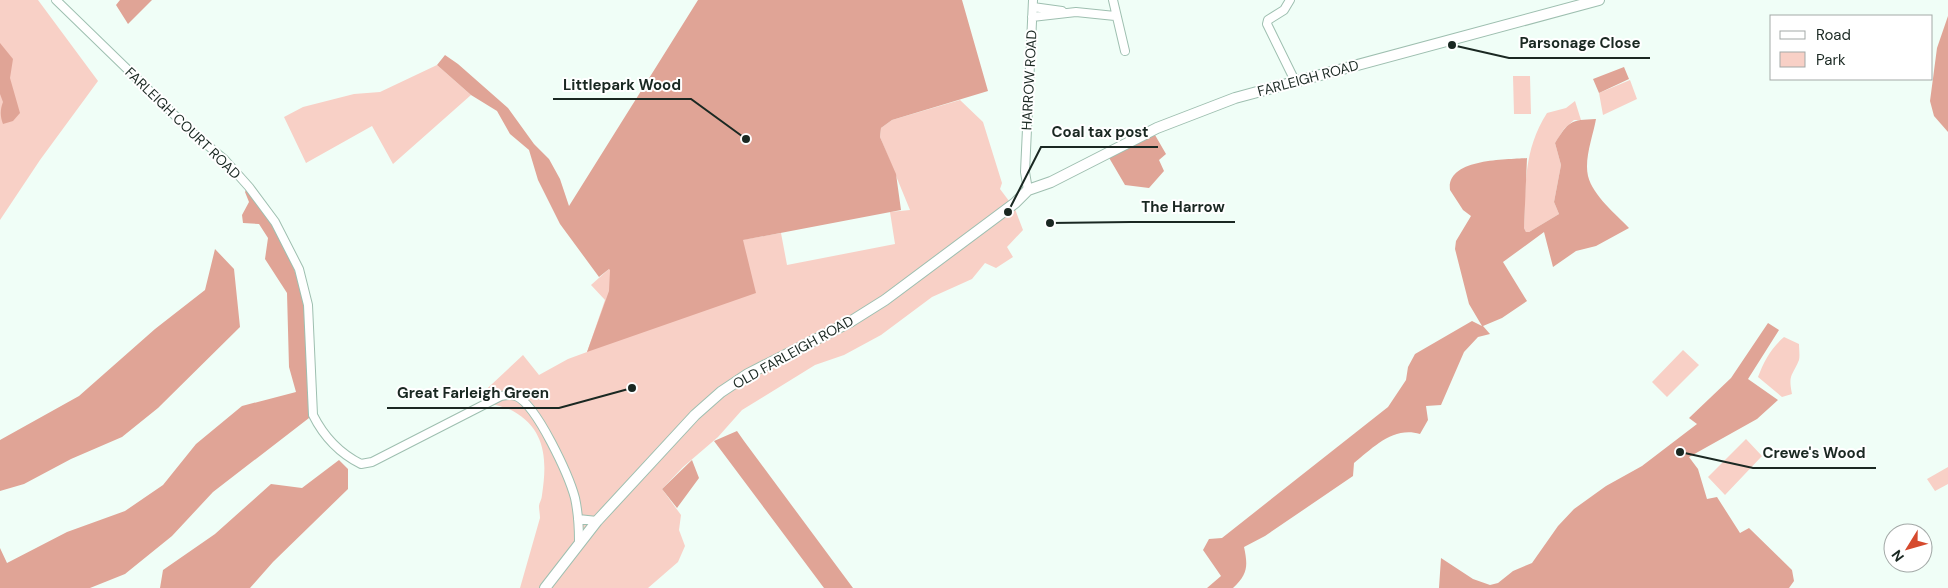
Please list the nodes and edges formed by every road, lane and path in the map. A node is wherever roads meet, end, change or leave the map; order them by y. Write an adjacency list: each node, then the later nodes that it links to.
1 (56, 0): 12 (street, FARLEIGH COURT ROAD)
2 (1113, 0): 7 (street)
3 (1290, 0): 10 (street)
4 (1600, 0): 10 (street, FARLEIGH ROAD)
5 (1033, 4): 6 (street); 8 (street, HARROW ROAD)
6 (1076, 12): 7 (street); 8 (street)
7 (1115, 16): 9 (street)
8 (1032, 17): 11 (street, HARROW ROAD)
9 (1125, 51)
10 (1294, 81): 11 (street, FARLEIGH ROAD)
11 (1028, 190): 13 (street, OLD FARLEIGH ROAD)
12 (578, 519): 13 (street); 14 (street, FARLEIGH COURT ROAD)
13 (597, 521): 14 (street, OLD FARLEIGH ROAD)
14 (579, 541): 15 (street, OLD FARLEIGH ROAD)
15 (545, 588)

